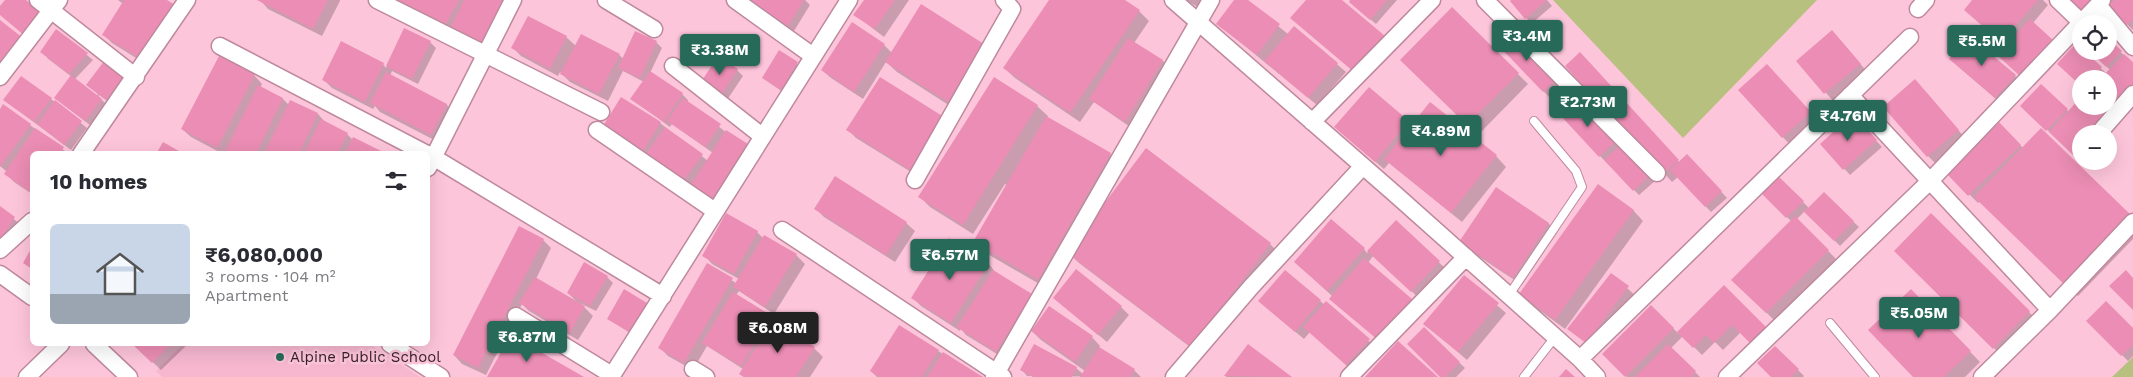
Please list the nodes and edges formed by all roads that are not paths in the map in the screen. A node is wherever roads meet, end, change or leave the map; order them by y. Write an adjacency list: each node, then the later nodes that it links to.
1 (38, 0): 15 (street)
2 (188, 0): 28 (street)
3 (377, 0): 24 (street)
4 (514, 0): 24 (street)
5 (606, 0): 19 (street)
6 (735, 0): 25 (street)
7 (848, 0): 25 (street)
8 (1173, 0): 18 (street)
9 (1211, 0): 18 (street)
10 (1485, 0): 42 (street)
11 (2058, 0): 16 (street)
12 (1430, 1): 33 (street)
13 (1011, 3): 43 (street)
14 (2100, 3): 17 (street); 23 (street)
15 (56, 5): 27 (street); 28 (street)
16 (2074, 15)
17 (2088, 15)
18 (1199, 22): 33 (street); 64 (street)
19 (654, 29)
20 (2072, 31): 44 (street)
21 (1910, 37): 30 (street)
22 (220, 46): 38 (street)
23 (2133, 47)
24 (486, 54): 31 (street); 39 (street)
25 (813, 56): 36 (street)
26 (673, 66): 36 (street)
27 (0, 77)
28 (136, 77): 37 (street)
29 (2133, 94): 34 (street)
30 (1850, 95): 44 (street); 62 (street)
31 (601, 112)
32 (1534, 121): 54 (lane)
33 (1312, 122): 41 (street)
34 (2106, 125)
35 (597, 130): 45 (street)
36 (762, 136): 45 (street)
37 (83, 151)
38 (416, 151)
39 (430, 156)
40 (430, 159): 53 (street)
41 (1363, 166): 50 (street); 68 (street)
42 (1657, 172)
43 (915, 180)
44 (1930, 181): 55 (street); 72 (street)
45 (716, 211): 53 (street)
46 (2133, 222): 55 (street)
47 (30, 223): 49 (street)
48 (782, 230): 64 (street)
49 (0, 250)
50 (1466, 257): 54 (street); 69 (street)
51 (0, 274): 52 (street)
52 (30, 295)
53 (662, 296): 63 (street)
54 (1509, 296): 58 (street)
55 (2050, 310): 74 (street)
56 (516, 316): 63 (street)
57 (1830, 323): 73 (lane)
58 (1555, 337): 62 (street); 70 (lane)
59 (59, 346): 65 (street)
60 (96, 346): 66 (street)
61 (393, 346): 67 (street)
62 (1580, 360): 71 (street)
63 (612, 376)
64 (998, 376)
65 (27, 377)
66 (129, 377)
67 (441, 377)
68 (1174, 377)
69 (1349, 377)
70 (1524, 377)
71 (1597, 377)
72 (1727, 377)
73 (1875, 377)
74 (1982, 377)

